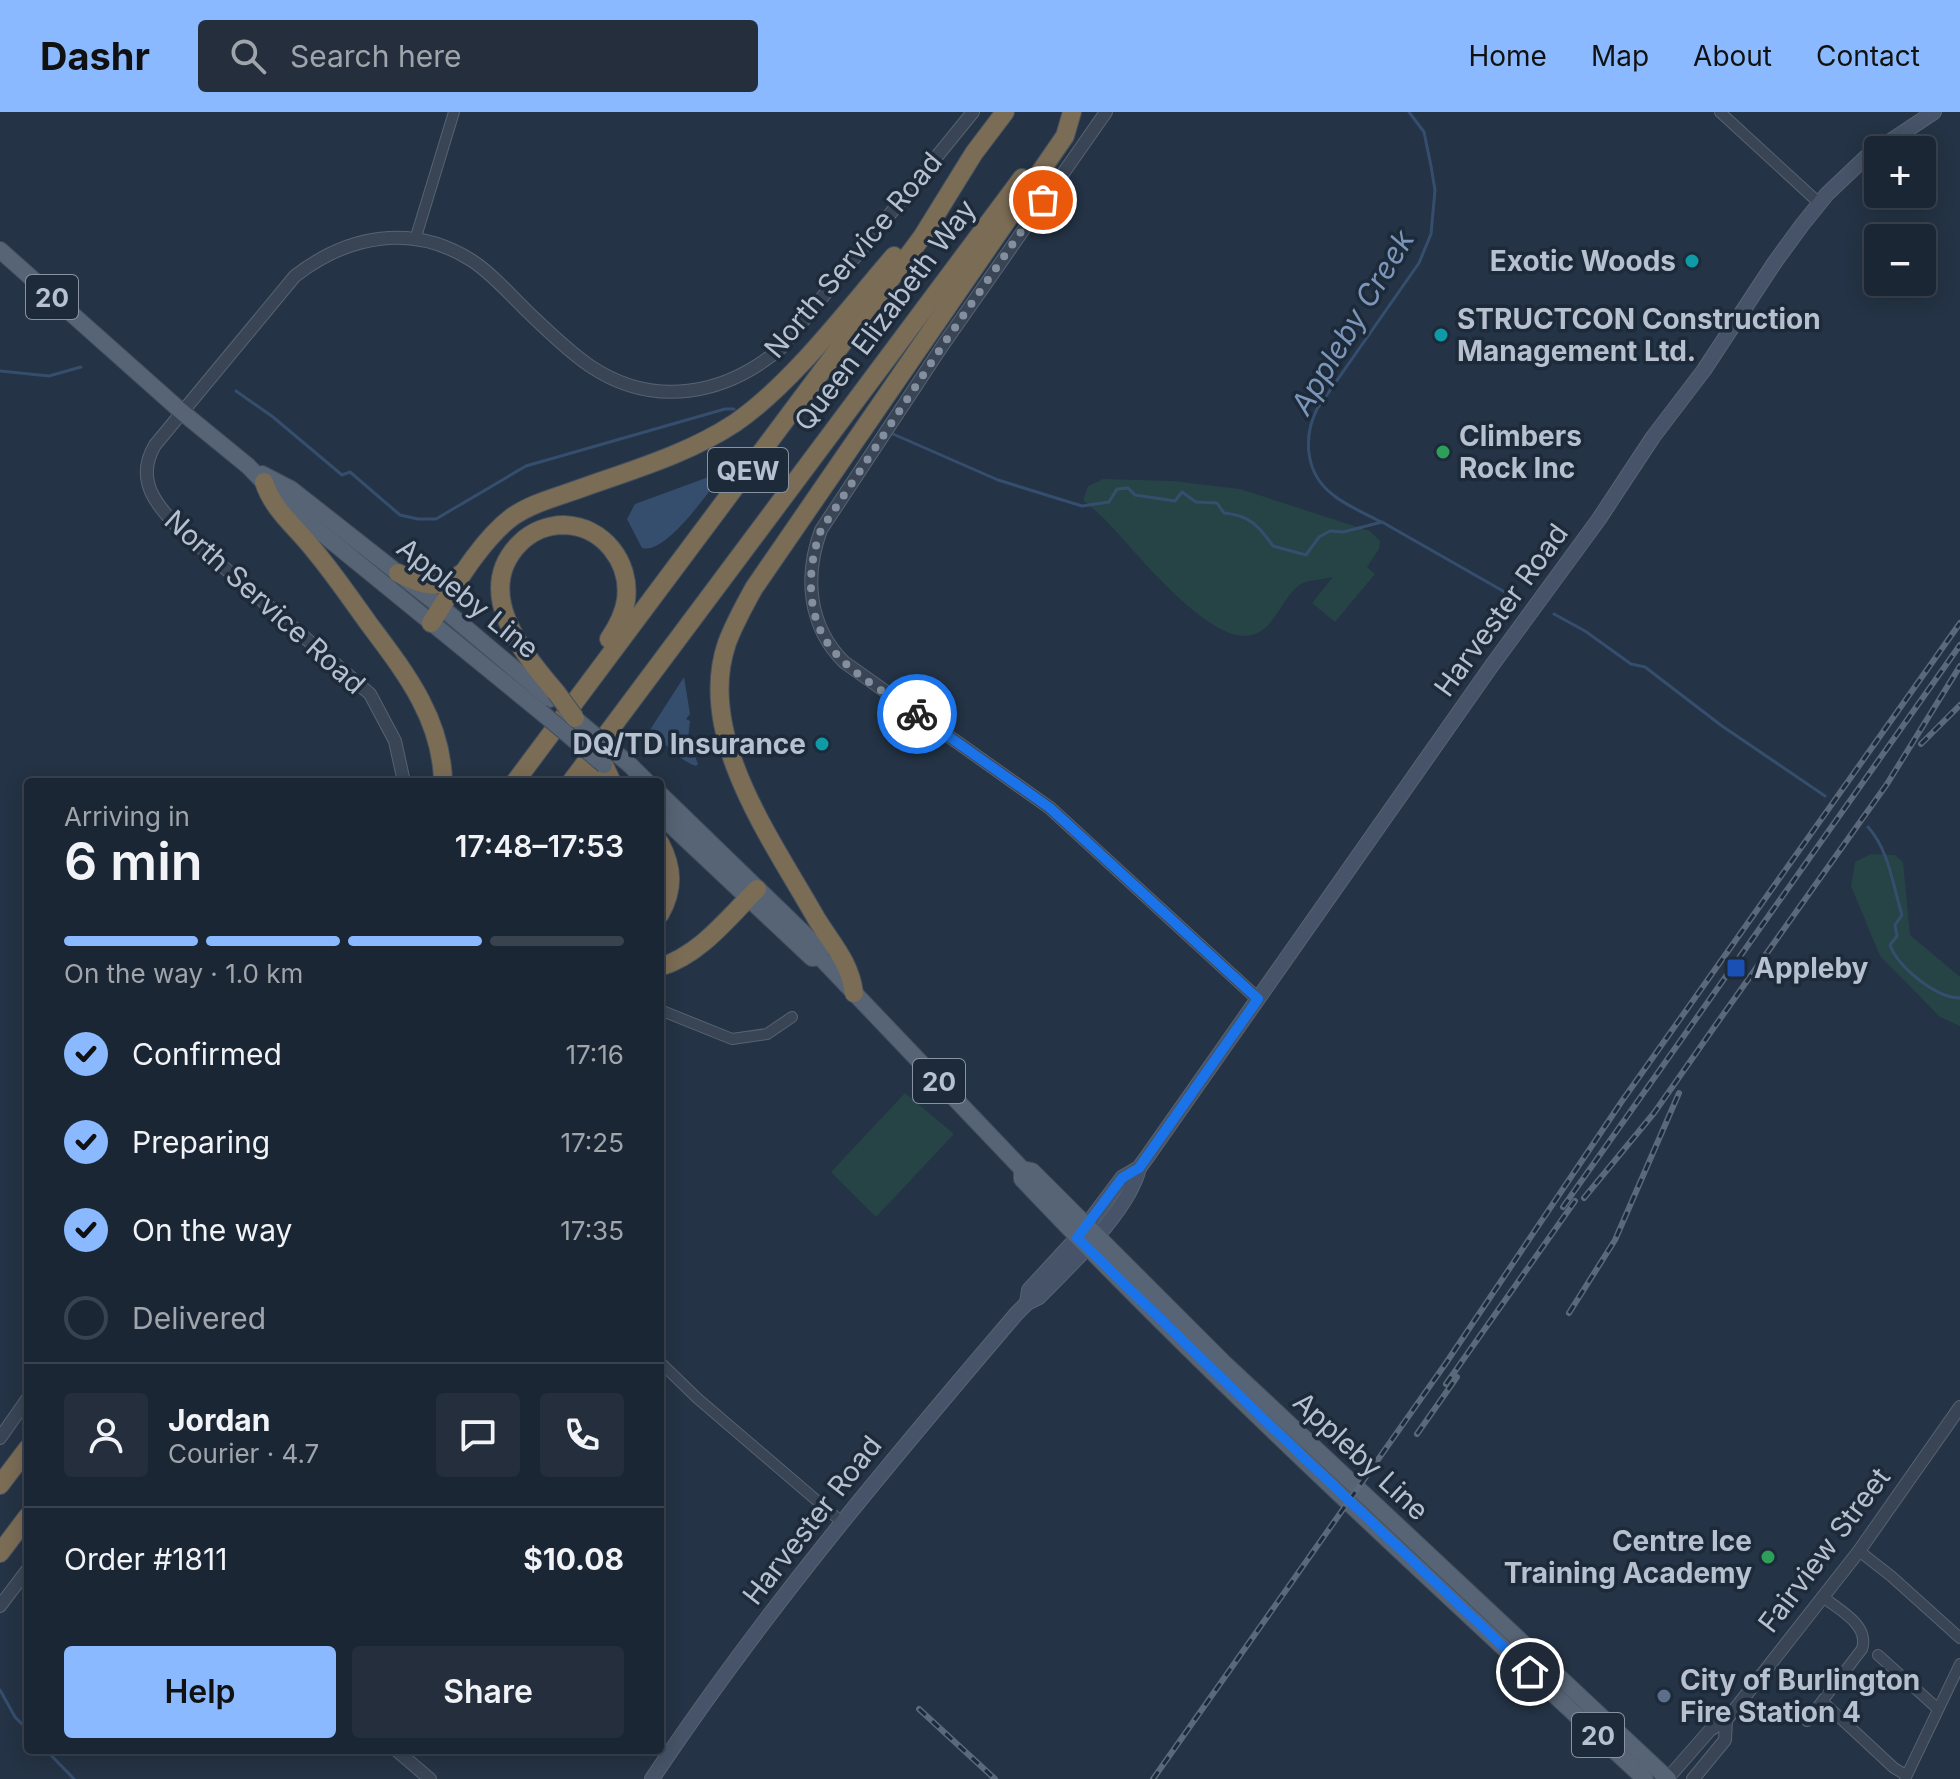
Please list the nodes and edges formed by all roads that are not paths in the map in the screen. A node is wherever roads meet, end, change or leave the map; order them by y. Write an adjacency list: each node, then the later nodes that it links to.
1 (454, 112): 10 (street)
2 (973, 112): 10 (street, North Service Road)
3 (1005, 112): 8 (highway, Queen Elizabeth Way / QEW)
4 (1072, 112): 18 (highway, Queen Elizabeth Way / QEW); 35 (highway)
5 (1106, 112): 36 (street)
6 (1720, 112): 9 (street)
7 (1934, 112): 9 (main road, Harvester Road)
8 (974, 153): 15 (highway); 25 (highway, Queen Elizabeth Way / QEW)
9 (1819, 203): 36 (main road, Harvester Road)
10 (415, 240): 12 (street, North Service Road)
11 (0, 250): 12 (main road, Appleby Line / 20)
12 (182, 412): 13 (main road, Appleby Line / 20); 23 (street, North Service Road)
13 (248, 466): 14 (main road, Appleby Line / 20); 16 (main road, Appleby Line / 20)
14 (264, 482): 17 (main road, Appleby Line / 20); 24 (highway)
15 (467, 569): 16 (highway); 17 (highway)
16 (398, 573): 17 (main road, Appleby Line / 20)
17 (436, 615): 19 (main road, Appleby Line / 20)
18 (665, 657): 27 (highway, Queen Elizabeth Way / QEW); 28 (highway)
19 (549, 701): 20 (highway, bridge); 21 (main road, Appleby Line / 20, bridge); 26 (highway)
20 (575, 718): 22 (main road, bridge)
21 (604, 765): 22 (highway)
22 (622, 777)
23 (403, 778)
24 (443, 778)
25 (518, 778)
26 (518, 778)
27 (574, 778)
28 (592, 778)
29 (664, 798): 32 (main road, Appleby Line / 20)
30 (664, 818): 32 (main road, Appleby Line / 20)
31 (664, 851): 33 (highway)
32 (753, 893): 34 (highway); 35 (main road, Appleby Line / 20)
33 (664, 905)
34 (664, 966)
35 (854, 993): 40 (main road, Appleby Line / 20)
36 (1258, 999): 39 (main road, Harvester Road)
37 (664, 1012): 38 (street)
38 (792, 1017)
39 (1139, 1168): 41 (main road, Harvester Road); 43 (main road, Harvester Road)
40 (1022, 1169): 42 (main road, Appleby Line / 20); 43 (main road, Appleby Line / 20)
41 (1102, 1205): 42 (main road); 43 (main road, Harvester Road)
42 (1074, 1213): 43 (main road, Appleby Line / 20)
43 (1087, 1237): 51 (main road, Harvester Road); 68 (main road, Appleby Line / 20); 69 (main road, Appleby Line / 20)
44 (664, 1366): 51 (street)
45 (24, 1403): 47 (street)
46 (1960, 1407): 52 (street, Fairview Street)
47 (2, 1430)
48 (24, 1453): 49 (highway)
49 (0, 1485)
50 (24, 1521): 53 (highway)
51 (843, 1523): 67 (main road, Harvester Road)
52 (1859, 1551): 55 (street, Fairview Street); 57 (street)
53 (0, 1553)
54 (24, 1574): 56 (street)
55 (1823, 1597): 60 (street); 62 (street, Fairview Street)
56 (0, 1606)
57 (1960, 1638)
58 (1878, 1655): 61 (street)
59 (1960, 1664): 61 (street)
60 (1823, 1702): 63 (street); 65 (street)
61 (1938, 1709): 65 (street)
62 (1726, 1720): 69 (street, Fairview Street); 70 (street, Fairview Street)
63 (1807, 1721)
64 (401, 1754): 66 (street)
65 (1905, 1777)
66 (430, 1779)
67 (652, 1779)
68 (1645, 1779)
69 (1668, 1779)
70 (1693, 1779)

